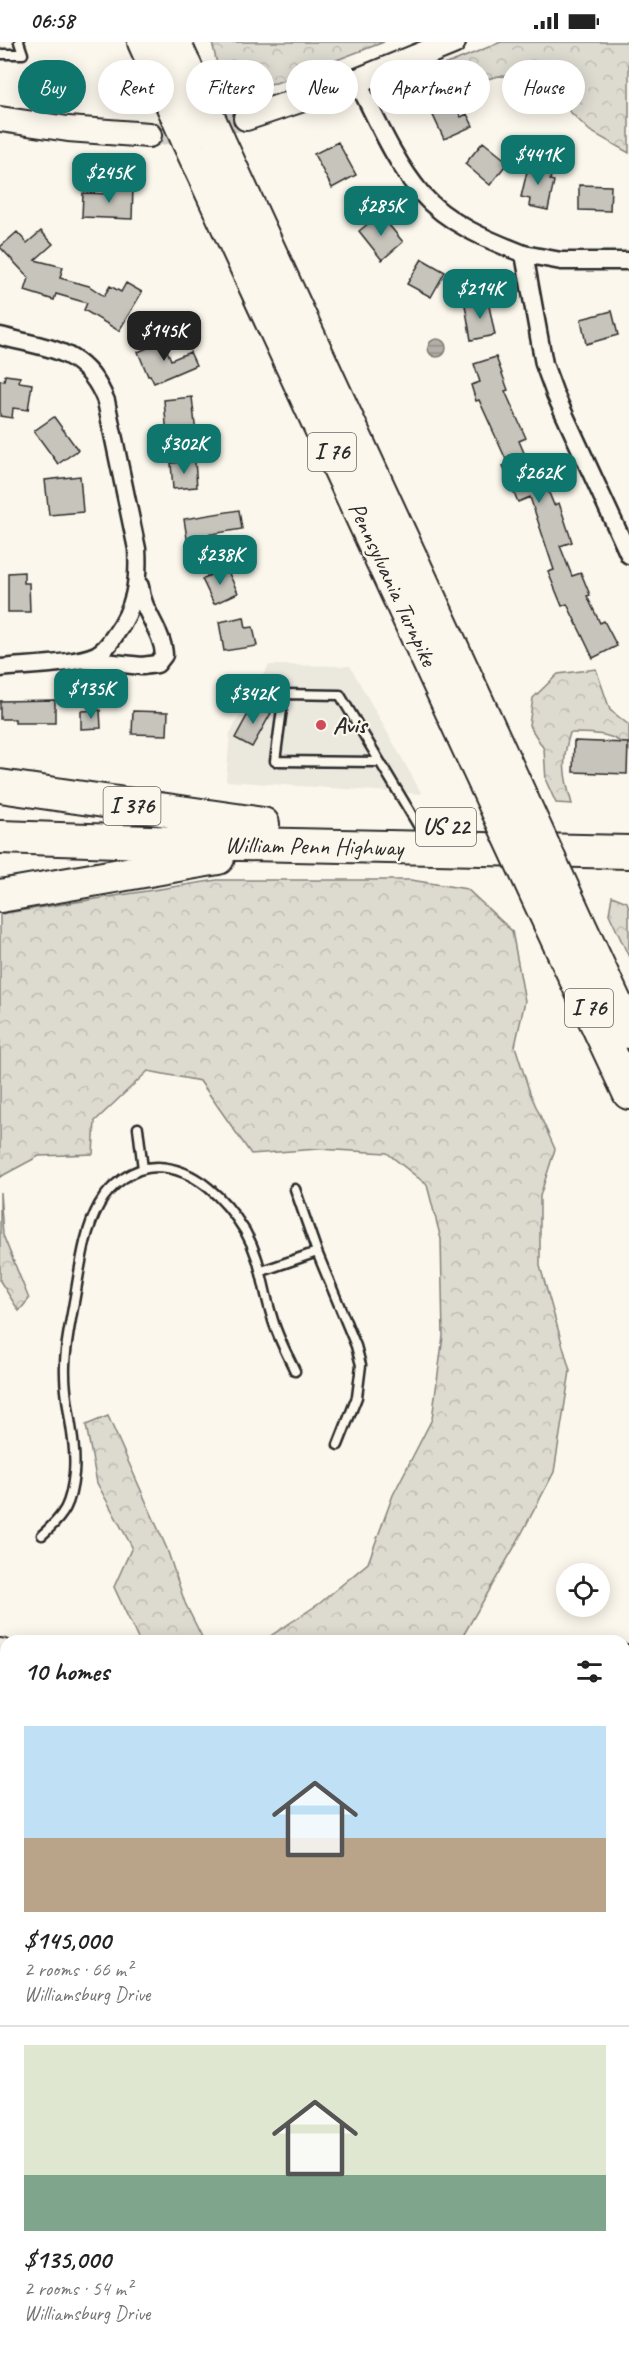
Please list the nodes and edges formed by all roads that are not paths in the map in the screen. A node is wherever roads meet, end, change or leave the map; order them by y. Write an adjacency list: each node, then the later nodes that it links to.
1 (19, 42): 5 (lane)
2 (144, 42): 11 (highway, Pennsylvania Turnpike / I 76)
3 (174, 42): 11 (highway, Pennsylvania Turnpike / I 76)
4 (453, 42): 6 (main road)
5 (0, 54)
6 (358, 81)
7 (358, 83): 13 (street)
8 (286, 105): 9 (main road)
9 (246, 118)
10 (0, 119): 12 (main road)
11 (197, 126): 32 (highway, Pennsylvania Turnpike / I 76, bridge)
12 (149, 135)
13 (524, 254): 14 (street); 16 (street)
14 (629, 261)
15 (0, 336): 17 (street)
16 (629, 555)
17 (139, 574): 18 (street); 18 (street)
18 (78, 660): 19 (street)
19 (0, 668)
20 (380, 762): 20 (lane); 24 (lane)
21 (0, 786): 23 (highway, I 376)
22 (0, 818): 23 (highway, William Penn Highway)
23 (263, 824): 24 (highway, William Penn Highway / US 22)
24 (418, 827): 25 (highway, William Penn Highway / US 22)
25 (629, 831)
26 (0, 837): 27 (highway, William Penn Highway)
27 (148, 842): 28 (highway, William Penn Highway / US 22); 29 (highway, US 22)
28 (305, 845): 30 (highway, William Penn Highway / US 22); 31 (highway)
29 (0, 846)
30 (629, 852)
31 (0, 896)
32 (564, 923): 33 (highway, Pennsylvania Turnpike / I 76); 34 (highway, Pennsylvania Turnpike / I 76)
33 (629, 1032)
34 (629, 1093)
35 (138, 1128): 36 (lane)
36 (143, 1168): 39 (lane); 42 (lane)
37 (295, 1189): 38 (lane)
38 (317, 1252): 39 (lane); 41 (lane)
39 (262, 1271): 40 (lane)
40 (295, 1371)
41 (338, 1444)
42 (42, 1535)

